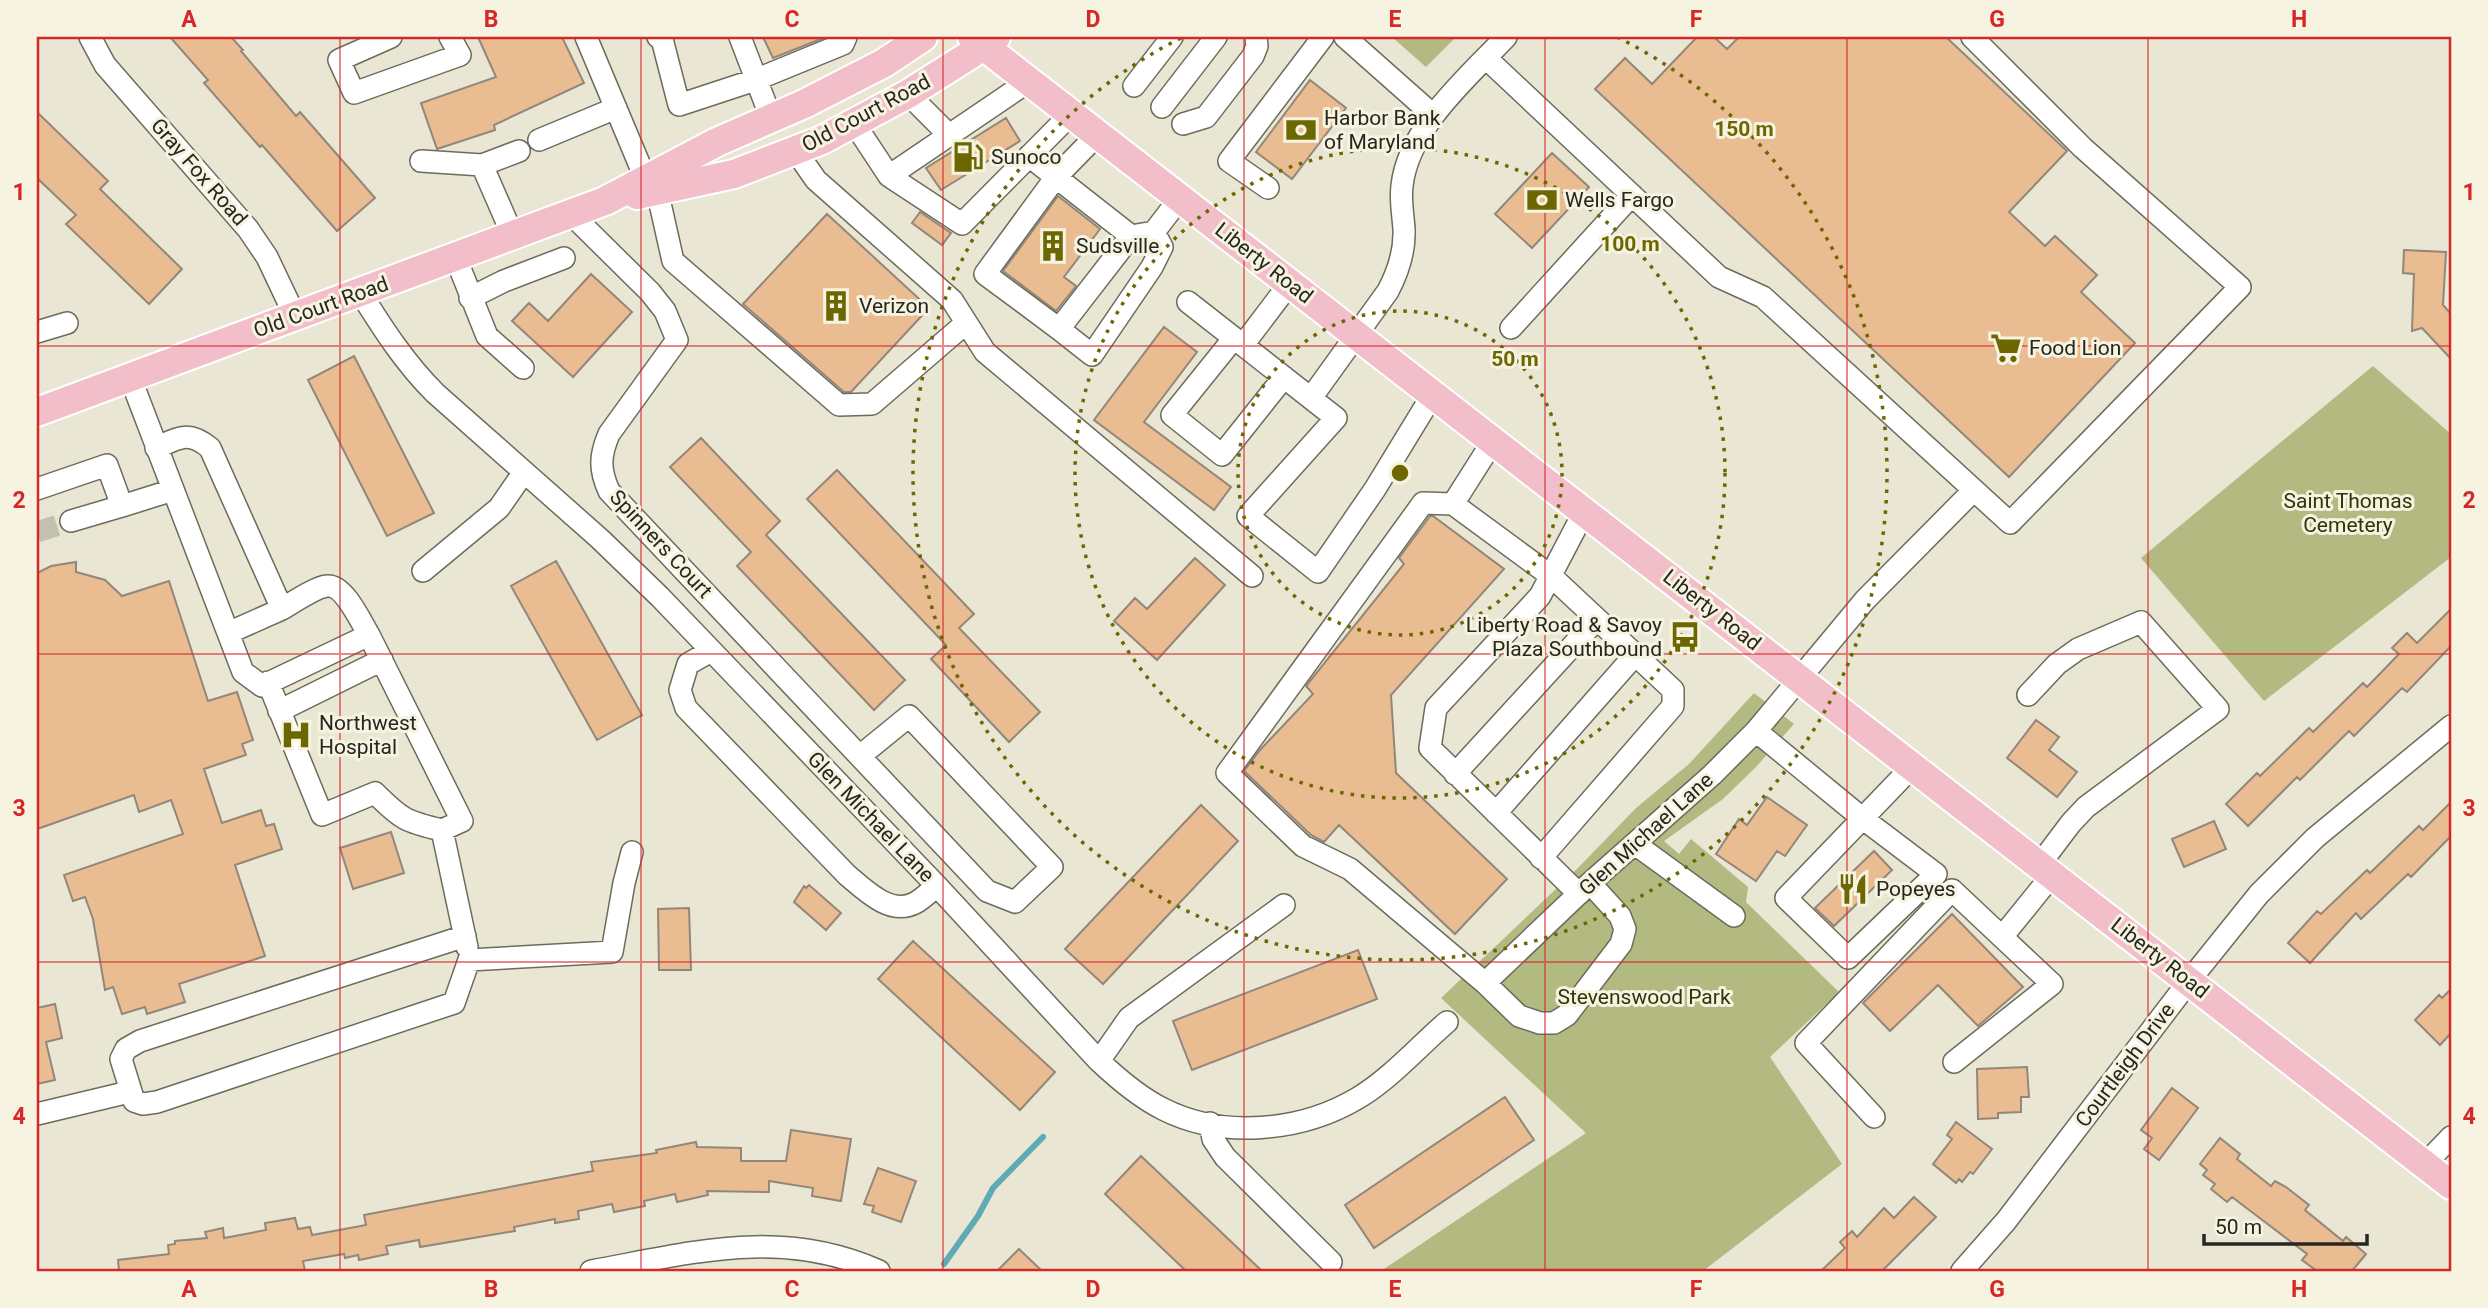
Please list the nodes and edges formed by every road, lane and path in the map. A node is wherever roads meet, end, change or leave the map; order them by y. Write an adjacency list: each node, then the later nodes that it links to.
1 (90, 37): 53 (street, Gray Fox Road)
2 (391, 37): 3 (street)
3 (450, 37)
4 (586, 37): 23 (street)
5 (740, 37): 18 (street)
6 (846, 37): 18 (street)
7 (923, 37): 26 (main road, Old Court Road)
8 (1172, 37): 20 (street)
9 (1216, 37): 22 (street)
10 (1256, 37): 28 (street)
11 (1323, 37): 40 (street)
12 (1345, 37): 25 (street)
13 (1506, 37): 17 (street)
14 (1972, 37): 72 (street)
15 (984, 40): 19 (main road, Liberty Road); 21 (main road, Old Court Road)
16 (667, 42): 18 (street)
17 (1486, 58): 25 (street); 41 (street)
18 (755, 80): 26 (street)
19 (1029, 81): 24 (main road, Liberty Road); 30 (street)
20 (1134, 86)
21 (908, 94): 27 (main road, Old Court Road); 30 (street)
22 (1162, 107)
23 (616, 108): 31 (street); 39 (street)
24 (1071, 114): 29 (main road, Liberty Road); 34 (street)
25 (1433, 115): 59 (street)
26 (771, 118): 39 (main road, Old Court Road)
27 (854, 124): 32 (main road, Old Court Road); 37 (street)
28 (1184, 124)
29 (1098, 134): 38 (street); 42 (main road, Liberty Road)
30 (949, 135): 37 (street)
31 (539, 139)
32 (795, 150): 39 (main road, Old Court Road); 55 (street)
33 (519, 151): 36 (street)
34 (1029, 156): 37 (street); 38 (street)
35 (421, 161): 36 (street)
36 (482, 165): 45 (street)
37 (889, 176)
38 (1056, 177): 46 (street); 57 (street)
39 (651, 185): 43 (main road, Old Court Road); 55 (street)
40 (1268, 188)
41 (1632, 195): 56 (street); 72 (street)
42 (1180, 198): 44 (street); 49 (main road, Liberty Road)
43 (571, 214): 45 (main road, Old Court Road); 93 (street, Spinners Court)
44 (1154, 232): 46 (street); 57 (street)
45 (513, 236): 47 (main road, Old Court Road)
46 (1130, 236): 57 (street)
47 (455, 256): 50 (main road, Old Court Road); 51 (street)
48 (564, 258): 51 (street)
49 (1290, 283): 59 (main road, Liberty Road); 60 (street)
50 (360, 292): 53 (main road, Old Court Road); 69 (street, Glen Michael Lane)
51 (470, 298): 61 (street)
52 (1188, 302): 60 (street)
53 (295, 316): 62 (main road, Old Court Road)
54 (66, 323): 58 (street)
55 (966, 323): 78 (street)
56 (1511, 328)
57 (1059, 329)
58 (37, 332)
59 (1357, 336): 64 (main road, Liberty Road); 65 (street)
60 (1239, 341): 63 (street); 63 (street)
61 (523, 368)
62 (130, 377): 66 (main road, Old Court Road); 68 (street)
63 (1284, 377): 65 (street)
64 (1433, 394): 65 (street); 67 (main road, Liberty Road)
65 (1311, 398)
66 (37, 412)
67 (1493, 441): 73 (street); 75 (main road, Liberty Road)
68 (156, 448): 71 (street); 80 (street)
69 (524, 472): 77 (street); 84 (street, Glen Michael Lane)
70 (37, 489): 74 (street)
71 (173, 490): 74 (street); 82 (street)
72 (1974, 490): 87 (street, Glen Michael Lane)
73 (1453, 504): 79 (street); 111 (street)
74 (122, 506): 76 (street)
75 (1584, 512): 79 (street); 87 (main road, Liberty Road)
76 (71, 521)
77 (424, 570)
78 (1252, 576)
79 (1551, 576): 81 (street); 95 (street)
80 (282, 609): 82 (street); 83 (street)
81 (1597, 619): 85 (street); 95 (street)
82 (228, 633): 88 (street)
83 (369, 635): 86 (street); 88 (street)
84 (711, 651): 103 (street, Glen Michael Lane); 103 (street)
85 (1635, 655): 96 (street); 101 (street)
86 (382, 660): 90 (street); 98 (street)
87 (1800, 678): 92 (street, Glen Michael Lane); 94 (main road, Liberty Road)
88 (268, 682): 90 (street)
89 (2028, 695): 102 (street)
90 (279, 711): 98 (street)
91 (2451, 726): 110 (street, Courtleigh Drive)
92 (1756, 731): 97 (street); 99 (street, Glen Michael Lane)
93 (860, 756): 93 (street, Spinners Court)
94 (1913, 766): 97 (street); 102 (main road, Liberty Road)
95 (1455, 774): 96 (street)
96 (1496, 813): 101 (street)
97 (1862, 818): 97 (street)
98 (442, 830): 107 (street)
99 (1635, 844): 104 (street, Glen Michael Lane); 106 (street)
100 (632, 852): 109 (street)
101 (1541, 858): 104 (street)
102 (2046, 869): 108 (street); 110 (main road, Liberty Road)
103 (937, 886): 113 (street, Glen Michael Lane)
104 (1584, 889): 111 (street, Glen Michael Lane); 111 (street)
105 (1284, 905): 113 (street)
106 (1734, 916)
107 (465, 936): 109 (street); 115 (street)
108 (2002, 937): 114 (street); 117 (street)
109 (469, 960): 115 (street)
110 (2189, 981): 120 (main road, Liberty Road); 125 (street, Courtleigh Drive)
111 (1485, 983)
112 (1447, 1022): 118 (street, Glen Michael Lane)
113 (1099, 1061): 118 (street, Glen Michael Lane)
114 (1954, 1062)
115 (129, 1092): 116 (street)
116 (37, 1114)
117 (1874, 1117)
118 (1210, 1123): 122 (street)
119 (2451, 1137): 120 (street)
120 (2425, 1164): 121 (main road, Liberty Road)
121 (2451, 1185)
122 (1331, 1262)
123 (591, 1271): 124 (street)
124 (879, 1271)
125 (1962, 1271)

